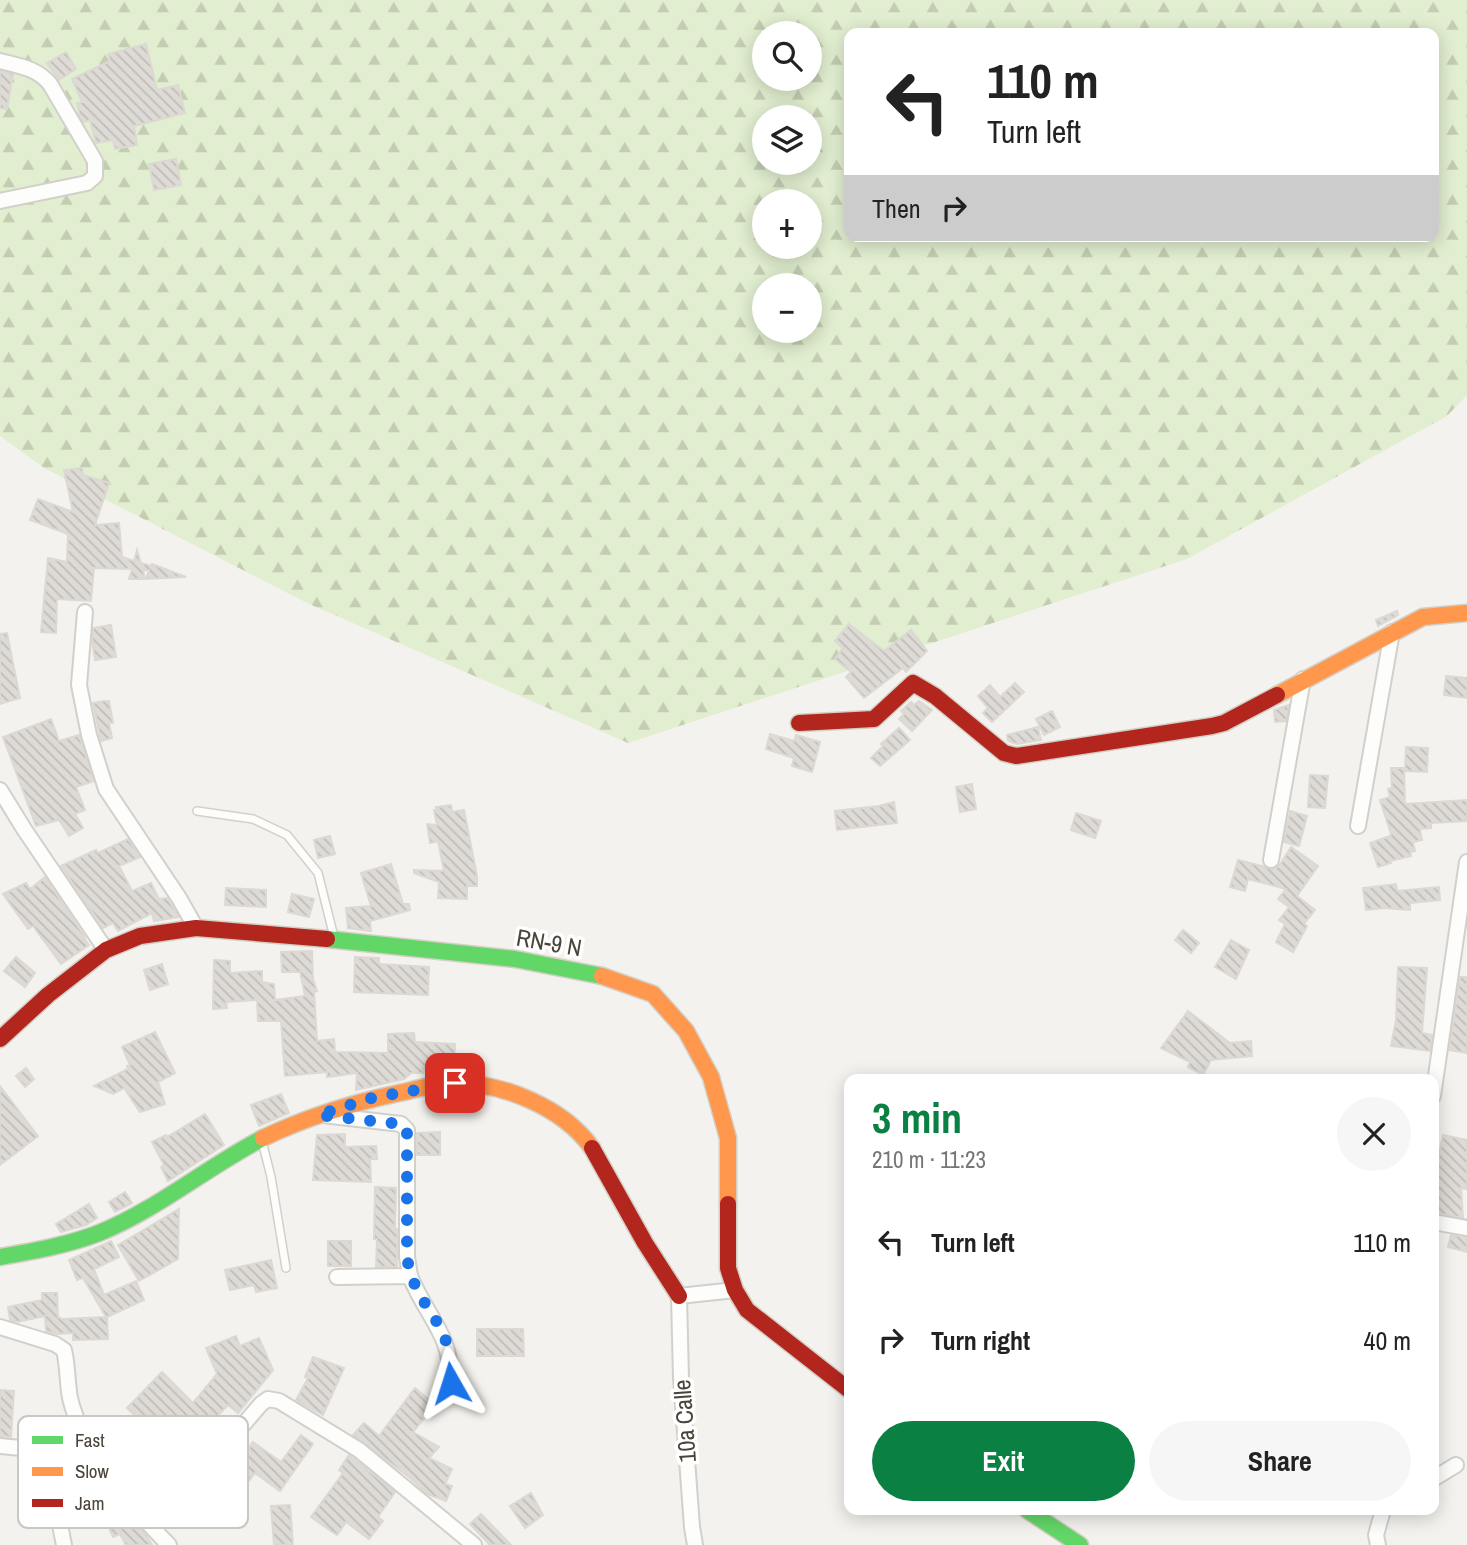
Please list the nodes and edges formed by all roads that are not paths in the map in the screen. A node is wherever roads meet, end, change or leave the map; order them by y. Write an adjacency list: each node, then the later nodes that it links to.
1 (0, 61): 2 (street)
2 (0, 201)
3 (85, 611): 13 (street)
4 (1467, 613): 5 (street)
5 (1392, 632): 6 (street); 10 (street)
6 (1303, 680): 7 (street); 11 (street)
7 (799, 723)
8 (0, 790): 15 (street)
9 (197, 811): 14 (lane)
10 (1358, 826)
11 (1271, 860)
12 (1467, 862): 17 (street)
13 (196, 928): 14 (street, RN-9 N); 15 (street, RN-9 N)
14 (334, 941): 26 (street, RN-9 N)
15 (106, 950): 16 (street, RN-9 N)
16 (0, 1039)
17 (1436, 1074)
18 (318, 1115): 19 (street); 24 (street); 27 (street)
19 (262, 1139): 22 (street); 23 (lane)
20 (1439, 1223): 21 (street)
21 (1467, 1228)
22 (0, 1257)
23 (286, 1268)
24 (410, 1276): 25 (street); 29 (street)
25 (337, 1277)
26 (735, 1290): 27 (street); 30 (street, RN-9 N)
27 (679, 1296): 42 (street, 10a Calle)
28 (0, 1327): 31 (street)
29 (451, 1383)
30 (844, 1386)
31 (77, 1416)
32 (248, 1419): 41 (street)
33 (0, 1446): 34 (street)
34 (18, 1448)
35 (1457, 1465): 36 (street)
36 (1439, 1476)
37 (1033, 1515): 43 (street)
38 (1382, 1515): 44 (street)
39 (152, 1528): 40 (street)
40 (169, 1545)
41 (474, 1545)
42 (695, 1545)
43 (1080, 1545)
44 (1378, 1545)

